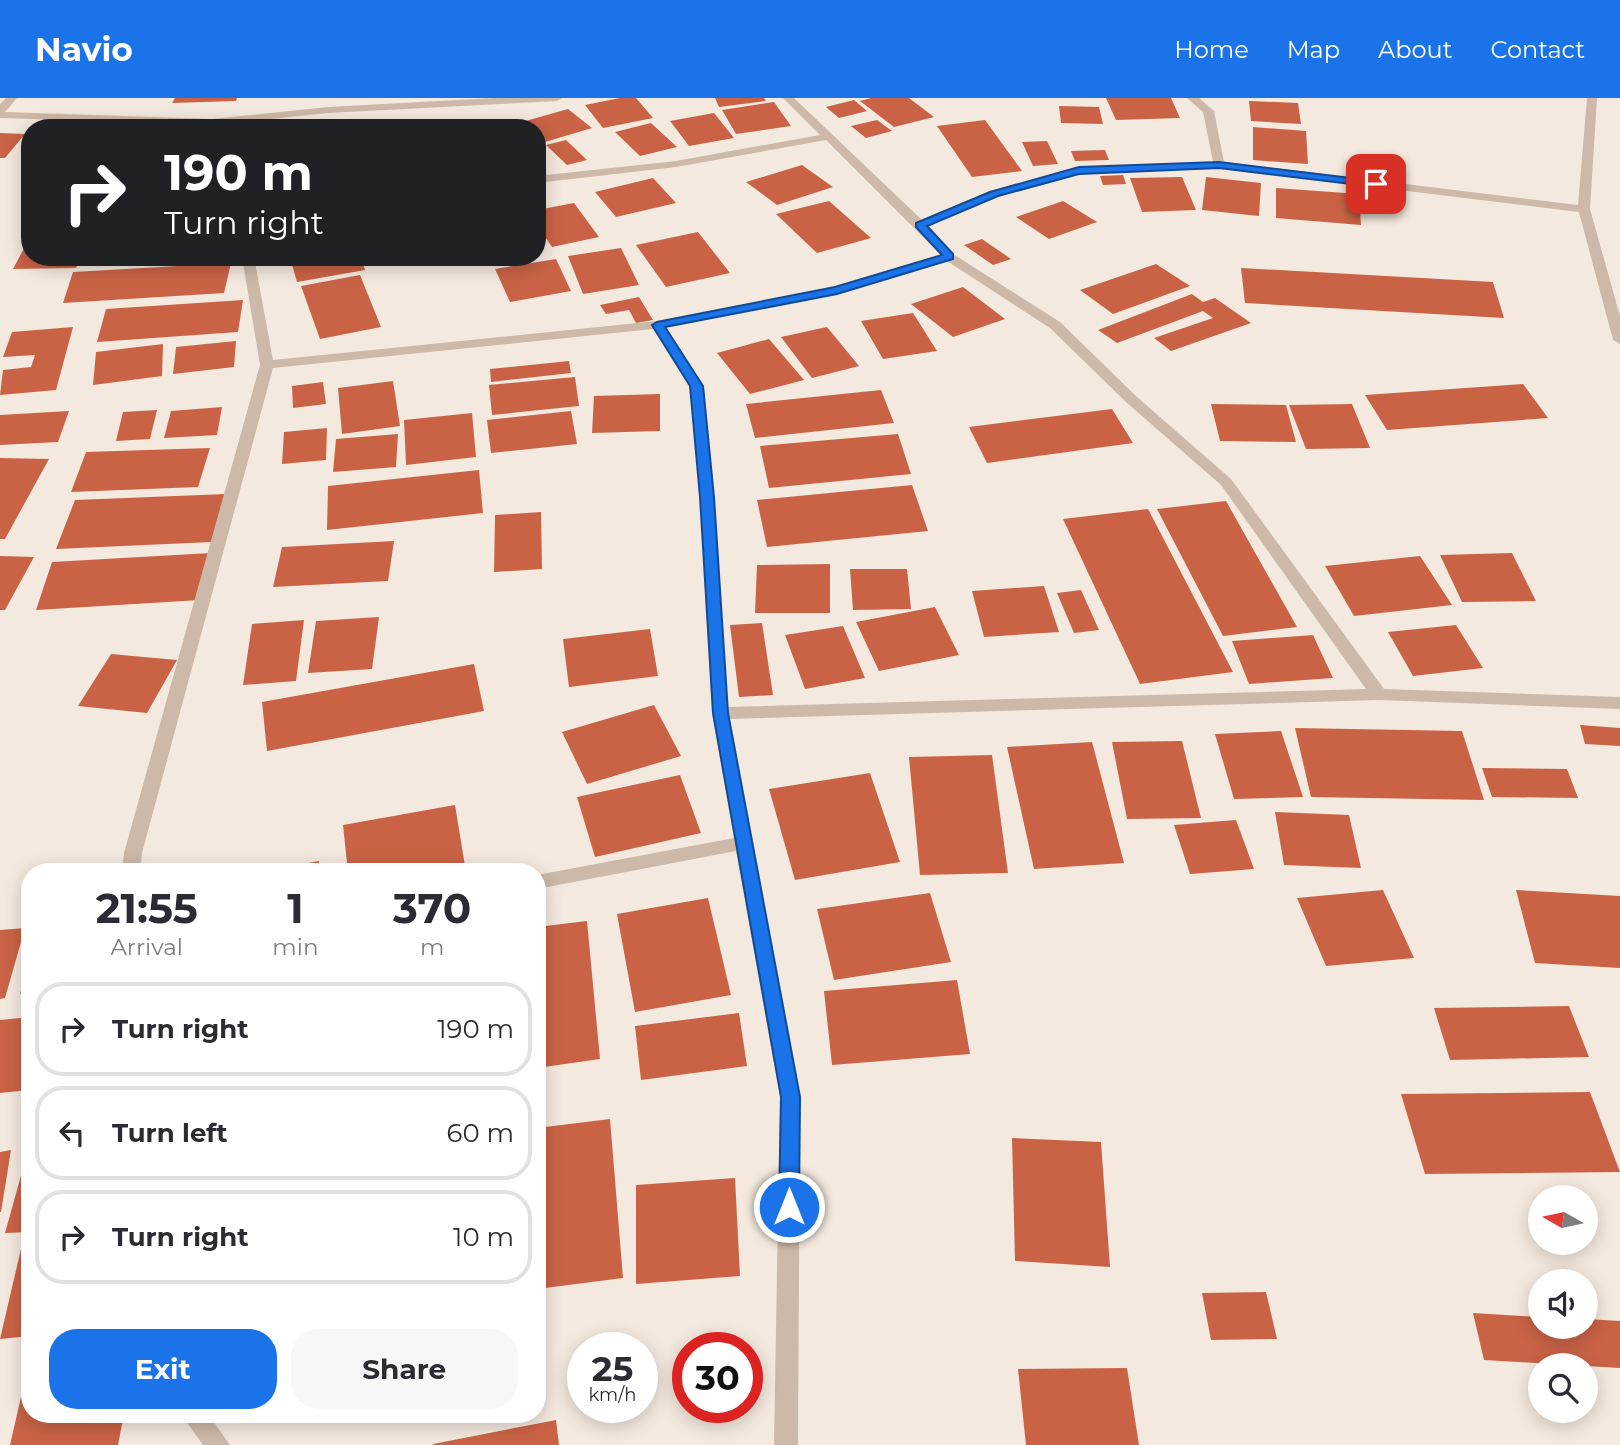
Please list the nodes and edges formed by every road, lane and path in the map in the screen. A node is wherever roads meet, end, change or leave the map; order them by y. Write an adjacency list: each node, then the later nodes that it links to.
1 (12, 98): 6 (street)
2 (557, 98): 8 (street)
3 (788, 98): 9 (street)
4 (1192, 98): 10 (street)
5 (1592, 98): 12 (street)
6 (0, 113): 7 (street)
7 (108, 119)
8 (261, 119)
9 (825, 137): 11 (street); 13 (street)
10 (1219, 165): 12 (street); 13 (street)
11 (546, 179)
12 (1584, 209): 17 (street)
13 (920, 225): 14 (street)
14 (949, 257): 16 (street); 19 (street)
15 (250, 266): 18 (street)
16 (657, 325): 18 (street); 21 (street)
17 (1620, 340)
18 (267, 365): 23 (street)
19 (1378, 694): 20 (street); 21 (street)
20 (1620, 703)
21 (720, 713): 22 (street)
22 (744, 843): 24 (street); 27 (street)
23 (132, 863)
24 (546, 880)
25 (200, 1423): 26 (street)
26 (218, 1445)
27 (786, 1445)

